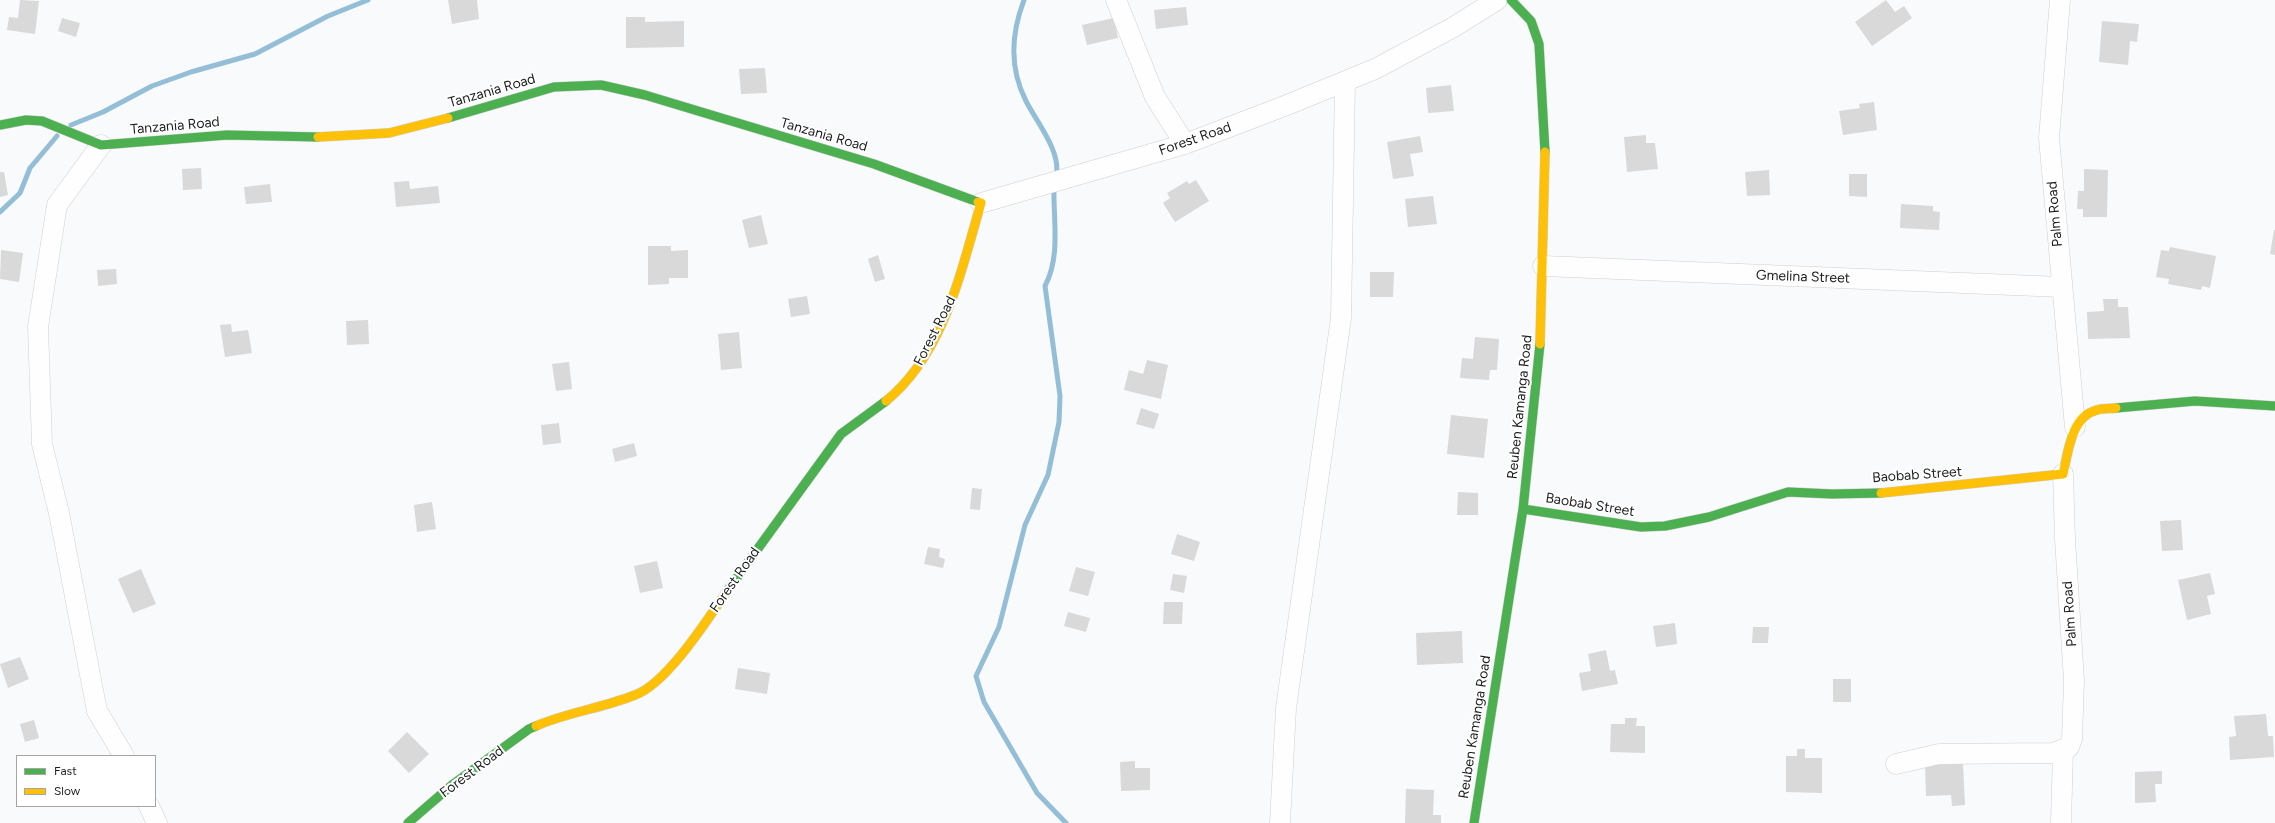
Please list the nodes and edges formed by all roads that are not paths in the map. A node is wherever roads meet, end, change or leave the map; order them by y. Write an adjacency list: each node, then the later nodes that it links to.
1 (1116, 0): 7 (street)
2 (1497, 0): 5 (street, Forest Road)
3 (1511, 0): 10 (street, Reuben Kamanga Road)
4 (2060, 0): 11 (street, Palm Road)
5 (1345, 81): 7 (street, Forest Road); 22 (street)
6 (0, 125): 8 (street, Tanzania Road)
7 (1185, 144): 9 (street, Forest Road)
8 (101, 145): 9 (street, Tanzania Road); 17 (street)
9 (981, 203): 21 (street, Forest Road)
10 (1543, 266): 11 (street, Gmelina Street); 15 (street, Reuben Kamanga Road)
11 (2062, 287): 13 (street, Palm Road)
12 (2275, 406): 13 (street)
13 (2075, 427): 14 (street)
14 (2063, 474): 15 (street, Baobab Street); 16 (street, Palm Road)
15 (1523, 509): 23 (street, Reuben Kamanga Road)
16 (2063, 750): 18 (street); 24 (street, Palm Road)
17 (123, 755)
18 (1896, 764)
19 (149, 807): 20 (street)
20 (157, 823)
21 (408, 823)
22 (1280, 823)
23 (1474, 823)
24 (2061, 823)

